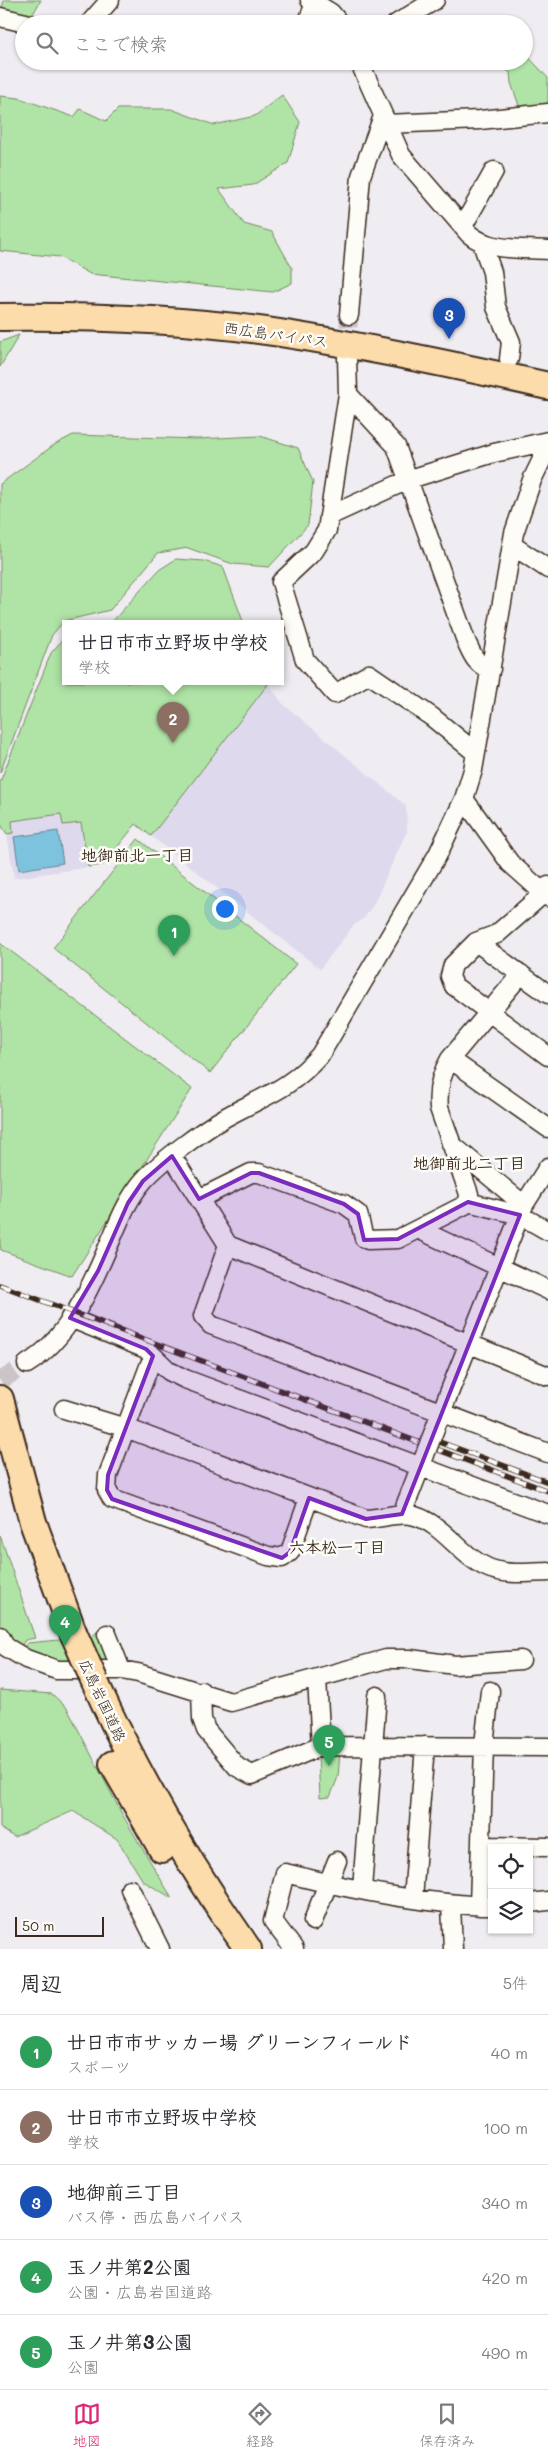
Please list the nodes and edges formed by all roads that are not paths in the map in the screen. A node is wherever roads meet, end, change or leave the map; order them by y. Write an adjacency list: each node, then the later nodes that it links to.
1 (110, 0): 4 (street)
2 (435, 0): 7 (street)
3 (313, 1): 5 (street); 6 (street)
4 (97, 15)
5 (309, 15)
6 (333, 15)
7 (411, 15)
8 (0, 17): 9 (street)
9 (15, 20)
10 (363, 70): 12 (street)
11 (548, 113): 12 (street)
12 (384, 120): 14 (street); 18 (street)
13 (494, 170): 14 (street)
14 (463, 226): 15 (street)
15 (482, 243): 16 (street); 23 (street)
16 (548, 250)
17 (0, 302): 23 (highway, 西広島バイパス)
18 (348, 315)
19 (0, 317): 20 (highway, 西広島バイパス)
20 (101, 319): 21 (highway); 25 (highway, 西広島バイパス)
21 (0, 324)
22 (347, 357): 26 (street)
23 (509, 359): 24 (highway, 西広島バイパス)
24 (548, 367)
25 (548, 386)
26 (348, 394): 29 (street); 30 (street)
27 (548, 441): 29 (street)
28 (548, 447): 31 (street)
29 (410, 479): 30 (street); 33 (street)
30 (329, 516): 34 (street)
31 (512, 545): 32 (street); 33 (street)
32 (548, 569)
33 (491, 669): 34 (street)
34 (476, 753): 35 (street)
35 (464, 799): 36 (street); 45 (street)
36 (546, 892): 37 (street)
37 (476, 942): 38 (street); 40 (street)
38 (521, 974): 39 (street); 40 (street)
39 (548, 994)
40 (489, 1012): 41 (street); 42 (street)
41 (548, 1056)
42 (450, 1059): 43 (street); 44 (street)
43 (548, 1128)
44 (451, 1144): 48 (street); 49 (street)
45 (172, 1156): 47 (street); 55 (street)
46 (548, 1167): 49 (street)
47 (199, 1199): 50 (street); 52 (street)
48 (468, 1202): 49 (street); 50 (street)
49 (522, 1210): 51 (street); 53 (street)
50 (418, 1229): 53 (street)
51 (548, 1231)
52 (228, 1245): 56 (street); 62 (street)
53 (499, 1267): 54 (street); 56 (street)
54 (548, 1290)
55 (70, 1318): 57 (street); 58 (street)
56 (468, 1345): 59 (street); 62 (street)
57 (152, 1356): 63 (street); 65 (street)
58 (27, 1364)
59 (548, 1376)
60 (0, 1399): 76 (highway, 広島岩国道路, bridge)
61 (64, 1409): 63 (street)
62 (439, 1419): 64 (street); 65 (street, bridge)
63 (126, 1428): 67 (street); 67 (street)
64 (548, 1453)
65 (423, 1460): 68 (street); 69 (street)
66 (0, 1471): 76 (highway, 広島岩国道路)
67 (309, 1498): 68 (street)
68 (402, 1514): 70 (street)
69 (548, 1514)
70 (548, 1572)
71 (107, 1634): 74 (street)
72 (2, 1644): 74 (street)
73 (520, 1660): 75 (street)
74 (121, 1670): 77 (street)
75 (317, 1679): 77 (street); 82 (street)
76 (85, 1683): 98 (highway, 広島岩国道路); 99 (highway, 広島岩国道路)
77 (202, 1691): 82 (street)
78 (490, 1691): 81 (street)
79 (377, 1696): 80 (street)
80 (374, 1745): 82 (street); 83 (street); 90 (street)
81 (484, 1745): 83 (street); 84 (street); 85 (street)
82 (321, 1746)
83 (425, 1746): 91 (street)
84 (548, 1747)
85 (481, 1846): 86 (street); 95 (street)
86 (548, 1847)
87 (336, 1861): 88 (street)
88 (328, 1884): 90 (street); 96 (street); 100 (street)
89 (130, 1889): 97 (street)
90 (362, 1889): 91 (street)
91 (413, 1899): 94 (street)
92 (548, 1901): 93 (street)
93 (533, 1903)
94 (451, 1905): 95 (street); 101 (street)
95 (485, 1906)
96 (313, 1921)
97 (160, 1949)
98 (226, 1949)
99 (248, 1949)
100 (294, 1949)
101 (453, 1949)

